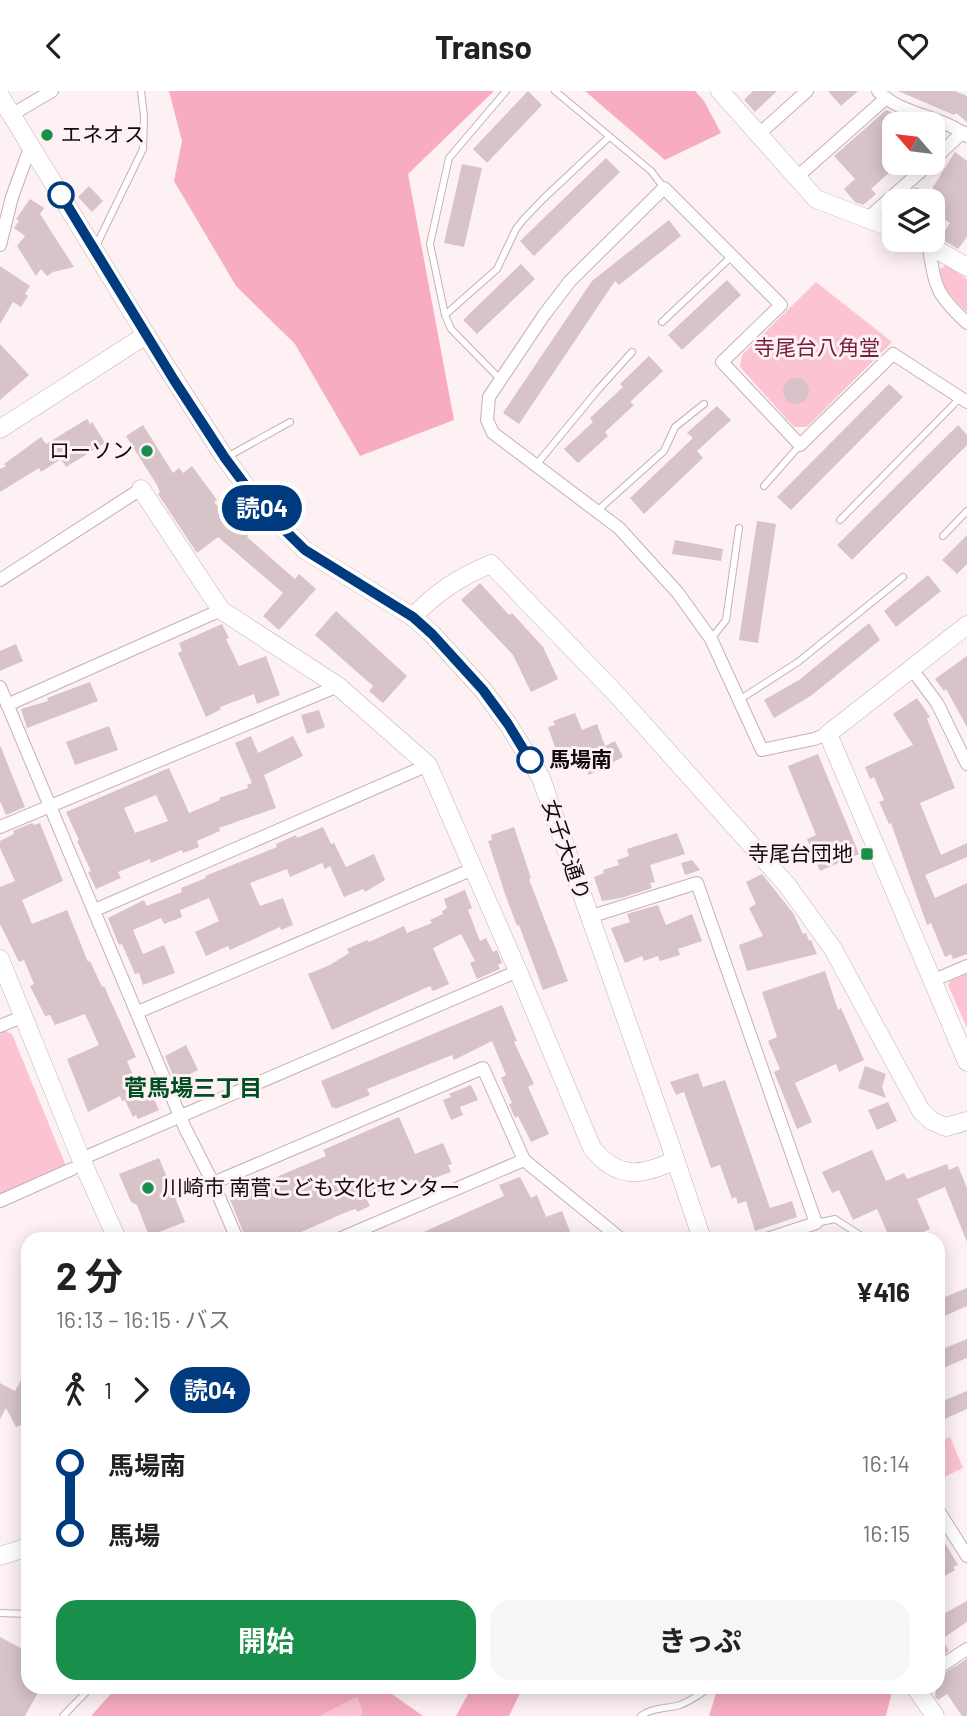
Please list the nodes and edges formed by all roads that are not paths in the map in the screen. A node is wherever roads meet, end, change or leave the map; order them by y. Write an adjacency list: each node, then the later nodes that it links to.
1 (52, 91): 9 (street)
2 (141, 91): 21 (lane)
3 (506, 91): 26 (lane)
4 (555, 91): 12 (lane)
5 (720, 91): 10 (street)
6 (807, 91): 10 (street)
7 (882, 95): 11 (street); 16 (street)
8 (0, 96): 9 (street, 女子大通り)
9 (11, 115): 13 (street, 女子大通り)
10 (759, 134): 16 (street)
11 (965, 134): 14 (street)
12 (609, 137): 17 (lane); 26 (lane)
13 (31, 145): 20 (street); 21 (street, 女子大通り)
14 (945, 150)
15 (916, 175): 18 (street)
16 (797, 177): 18 (street)
17 (664, 188): 24 (street); 31 (street)
18 (868, 218): 19 (street)
19 (882, 224)
20 (0, 245)
21 (94, 250): 29 (street, 女子大通り)
22 (927, 252): 28 (street)
23 (943, 252): 25 (street)
24 (733, 256): 27 (lane); 36 (street)
25 (967, 266)
26 (445, 315): 31 (lane)
27 (662, 322)
28 (967, 323)
29 (146, 335): 35 (street); 37 (street, 女子大通り)
30 (632, 352): 38 (lane)
31 (500, 379): 38 (street)
32 (964, 400): 36 (street); 43 (lane)
33 (704, 404): 41 (lane)
34 (290, 422): 37 (lane)
35 (0, 429)
36 (800, 445): 39 (lane)
37 (225, 458): 49 (street, 女子大通り)
38 (536, 465): 41 (street)
39 (764, 486)
40 (141, 489): 47 (street); 48 (street)
41 (597, 511): 51 (street)
42 (967, 511): 45 (lane)
43 (840, 520)
44 (740, 528): 51 (lane)
45 (943, 536)
46 (903, 577): 55 (lane)
47 (0, 580)
48 (221, 610): 53 (street); 56 (street)
49 (413, 617): 64 (street, 女子大通り); 74 (street)
50 (967, 625): 52 (street)
51 (711, 639): 55 (street)
52 (911, 668): 57 (street); 58 (street)
53 (338, 686): 59 (street); 60 (street)
54 (0, 687): 56 (street)
55 (739, 700): 57 (street)
56 (8, 705): 60 (street)
57 (828, 734): 68 (street)
58 (967, 764)
59 (428, 765): 62 (street); 63 (street)
60 (51, 806): 61 (street); 63 (street)
61 (0, 827)
62 (473, 869): 67 (street); 69 (street)
63 (95, 910): 69 (street)
64 (589, 916): 76 (street, 女子大通り); 80 (street)
65 (0, 959): 70 (street)
66 (967, 965): 68 (street)
67 (518, 971): 73 (street); 76 (street)
68 (932, 981): 72 (street)
69 (138, 1012): 73 (street)
70 (24, 1016): 71 (street); 77 (street)
71 (0, 1026)
72 (967, 1062)
73 (180, 1117): 77 (street); 78 (street)
74 (967, 1121)
75 (524, 1160): 78 (street); 83 (street); 84 (street)
76 (675, 1160): 85 (street, 女子大通り)
77 (77, 1164): 79 (street); 81 (street)
78 (213, 1184): 82 (street)
79 (0, 1201)
80 (816, 1223): 86 (street); 87 (lane)
81 (113, 1232)
82 (234, 1232)
83 (355, 1232)
84 (612, 1232)
85 (700, 1232)
86 (788, 1232)
87 (855, 1232)
88 (945, 1521): 91 (street)
89 (21, 1549): 90 (street)
90 (0, 1556)
91 (967, 1556)
92 (0, 1613): 93 (lane)
93 (21, 1614)
94 (967, 1649): 95 (street)
95 (945, 1663)
96 (84, 1694): 99 (lane)
97 (701, 1694): 100 (lane)
98 (920, 1694): 101 (street)
99 (63, 1716)
100 (640, 1716)
101 (935, 1716)

